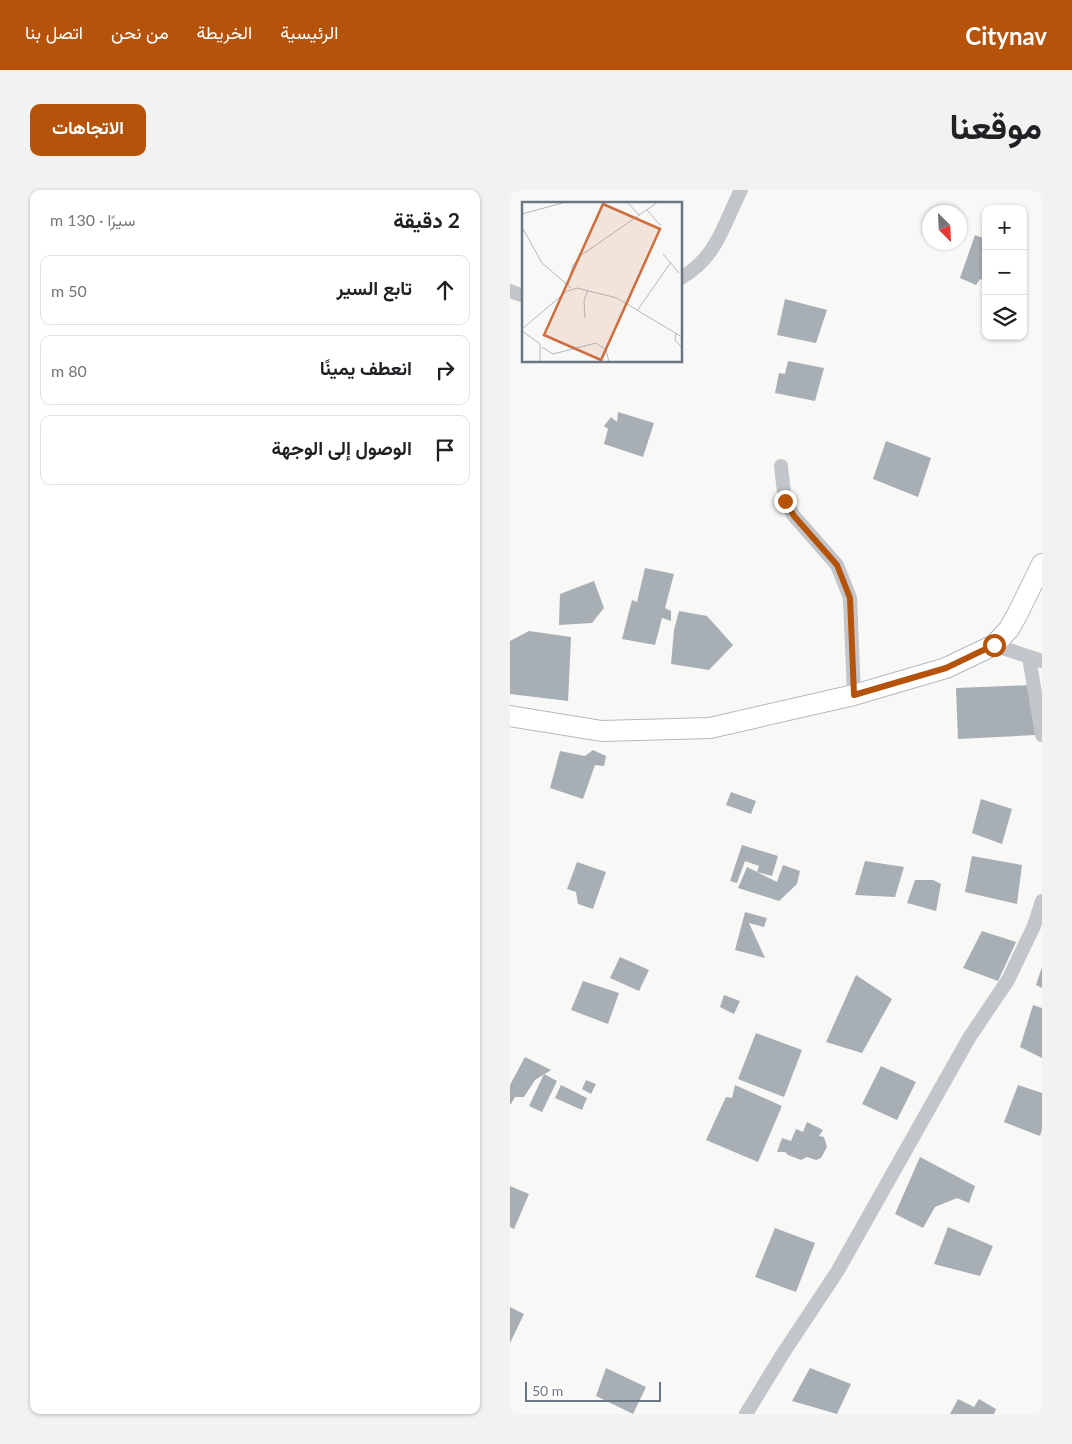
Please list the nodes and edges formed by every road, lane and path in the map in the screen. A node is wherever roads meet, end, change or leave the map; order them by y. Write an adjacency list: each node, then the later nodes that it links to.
1 (741, 190): 2 (street)
2 (682, 277)
3 (510, 291): 4 (street)
4 (522, 295)
5 (781, 466): 9 (street)
6 (1042, 564): 7 (street)
7 (994, 645): 8 (street); 9 (street)
8 (1036, 659): 11 (street)
9 (854, 695): 10 (street)
10 (510, 716)
11 (1042, 735)
12 (1042, 901): 13 (street)
13 (746, 1414)

